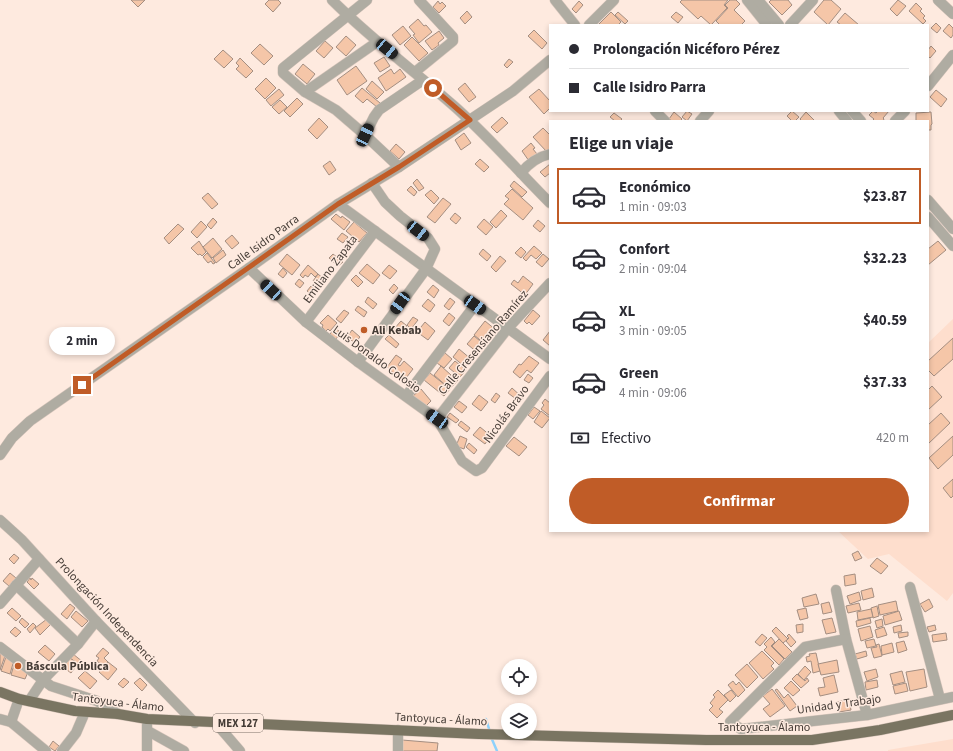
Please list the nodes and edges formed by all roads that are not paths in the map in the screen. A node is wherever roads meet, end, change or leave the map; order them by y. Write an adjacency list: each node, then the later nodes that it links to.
1 (332, 0): 11 (street)
2 (367, 0): 11 (street)
3 (419, 0): 20 (street)
4 (555, 0): 12 (street)
5 (614, 0): 13 (street)
6 (747, 0): 14 (street)
7 (758, 0): 15 (street)
8 (813, 0): 16 (street)
9 (938, 0): 10 (street)
10 (953, 14)
11 (347, 15): 17 (street); 22 (street)
12 (574, 24)
13 (590, 24)
14 (766, 24)
15 (777, 24)
16 (791, 24)
17 (377, 42): 20 (street); 22 (street)
18 (953, 55): 21 (street)
19 (549, 61): 28 (street, Calle Isidro Parra)
20 (419, 76): 28 (street); 34 (street)
21 (929, 85)
22 (305, 92): 34 (street)
23 (656, 112): 29 (street)
24 (708, 112): 30 (street)
25 (840, 112): 31 (street)
26 (853, 112): 32 (street)
27 (904, 112): 33 (street)
28 (470, 120): 36 (street, Calle Isidro Parra); 37 (street)
29 (664, 120)
30 (701, 120)
31 (846, 120)
32 (860, 120)
33 (896, 120)
34 (365, 135): 36 (street)
35 (549, 154): 37 (street)
36 (399, 167): 38 (street, Calle Isidro Parra)
37 (521, 174): 40 (street)
38 (372, 183): 41 (street, Calle Isidro Parra); 47 (street)
39 (929, 201): 43 (street)
40 (549, 202)
41 (338, 204): 44 (street); 46 (street, Calle Isidro Parra)
42 (929, 218): 45 (street)
43 (953, 229)
44 (375, 231): 47 (street); 50 (street, Emiliano Zapata)
45 (953, 246)
46 (248, 268): 50 (street, Luis Donaldo Colosio); 57 (street, Calle Isidro Parra)
47 (426, 268): 49 (street); 53 (street)
48 (549, 284): 51 (street, Calle Cresensiano Ramírez)
49 (475, 305): 51 (street); 55 (street)
50 (306, 322): 53 (street, Luis Donaldo Colosio)
51 (508, 328): 52 (street); 56 (street, Calle Cresensiano Ramírez)
52 (549, 358)
53 (358, 362): 55 (street, Luis Donaldo Colosio)
54 (549, 377): 58 (street, Nicolás Bravo)
55 (406, 396): 56 (street, Luis Donaldo Colosio)
56 (437, 419): 58 (street, Luis Donaldo Colosio)
57 (0, 455)
58 (482, 468)
59 (0, 520): 60 (street, Prolongación Independencia)
60 (39, 558): 61 (street); 65 (street, Prolongación Independencia)
61 (16, 585): 64 (street); 67 (street)
62 (910, 587): 73 (street)
63 (836, 590): 66 (street)
64 (0, 604)
65 (96, 621): 67 (street); 82 (street, Prolongación Independencia)
66 (846, 639): 77 (street); 77 (street, Unidad y Trabajo)
67 (78, 644): 69 (street)
68 (0, 647): 69 (street)
69 (43, 680): 74 (street); 76 (street)
70 (0, 692): 72 (main road, Tantoyuca - Álamo / MEX 127)
71 (953, 697): 73 (street, Unidad y Trabajo)
72 (19, 699): 74 (main road, Tantoyuca - Álamo / MEX 127); 81 (street)
73 (940, 700): 77 (street, Unidad y Trabajo)
74 (29, 701): 75 (main road, Tantoyuca - Álamo / MEX 127)
75 (85, 712): 76 (main road, Tantoyuca - Álamo / MEX 127); 87 (street)
76 (118, 714): 80 (main road, Tantoyuca - Álamo / MEX 127)
77 (867, 715)
78 (953, 715): 85 (main road, Tantoyuca - Álamo / MEX 127)
79 (0, 719): 81 (street)
80 (147, 719): 82 (main road, Tantoyuca - Álamo / MEX 127); 84 (street)
81 (11, 722): 86 (street)
82 (195, 722): 83 (main road, Tantoyuca - Álamo / MEX 127)
83 (215, 722): 85 (main road, Tantoyuca - Álamo / MEX 127); 90 (street)
84 (148, 730): 88 (street); 89 (street)
85 (398, 730): 91 (street)
86 (46, 751)
87 (62, 751)
88 (147, 751)
89 (184, 751)
90 (240, 751)
91 (398, 751)

